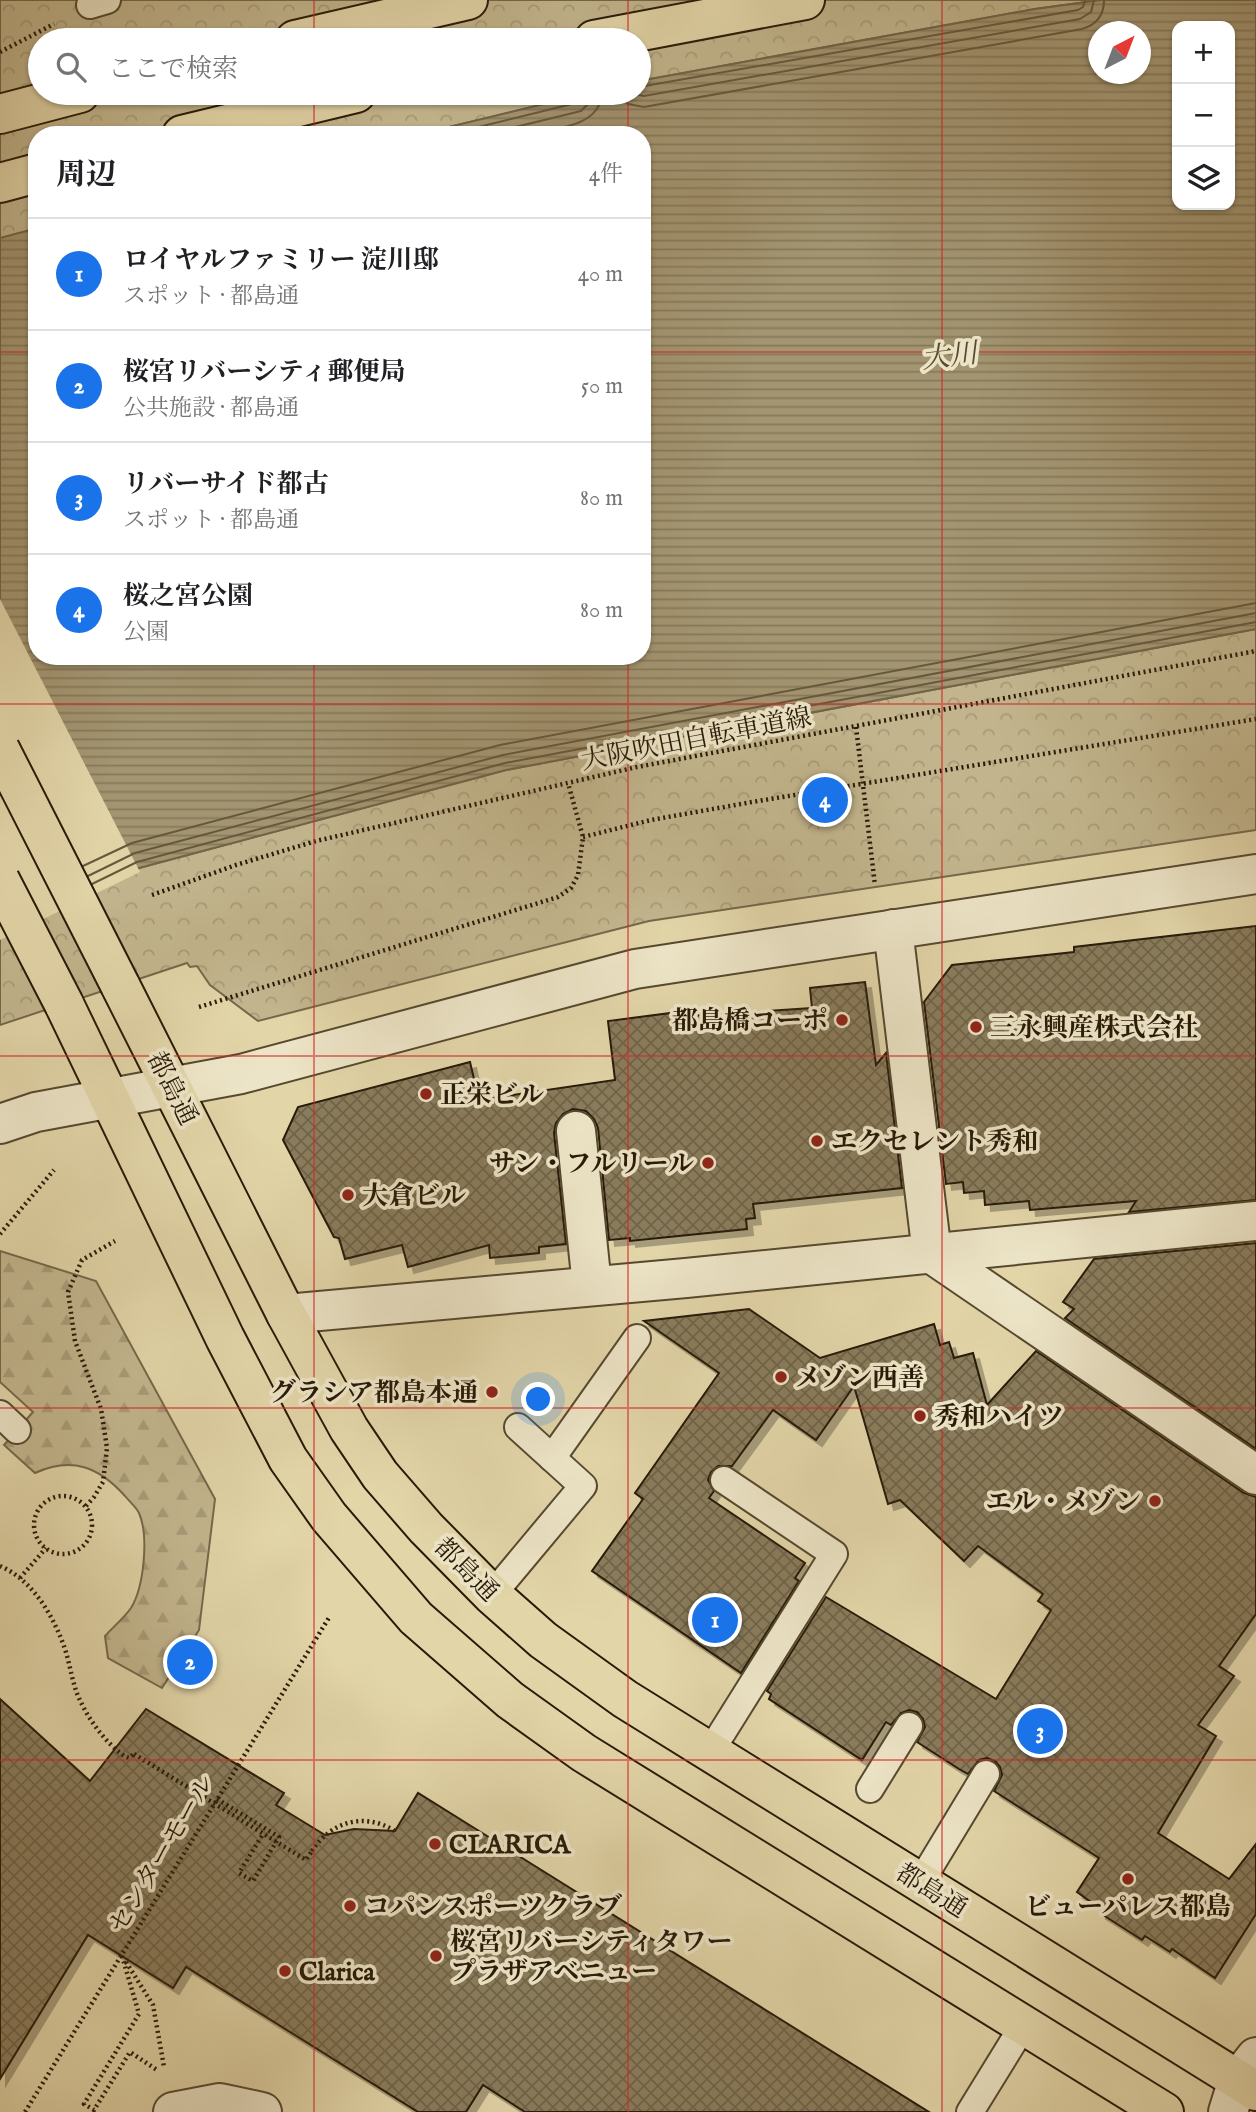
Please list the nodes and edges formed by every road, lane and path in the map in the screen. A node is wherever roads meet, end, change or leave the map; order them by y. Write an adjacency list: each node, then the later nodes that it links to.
1 (468, 0): 5 (main road)
2 (805, 0): 6 (main road)
3 (99, 2): 4 (path)
4 (48, 28)
5 (347, 28)
6 (651, 29)
7 (28, 38): 8 (path)
8 (0, 52)
9 (34, 105): 11 (main road)
10 (306, 105): 12 (main road)
11 (0, 114)
12 (219, 126)
13 (28, 175): 14 (main road)
14 (0, 183)
15 (1256, 651): 17 (path, 大阪吹田自転車道線)
16 (1256, 719): 20 (path)
17 (856, 727): 19 (path, 大阪吹田自転車道線); 20 (path)
18 (0, 749): 28 (main road, 都島通, bridge)
19 (568, 783): 21 (path); 25 (path, 大阪吹田自転車道線)
20 (862, 785): 21 (path); 22 (path)
21 (583, 837): 27 (path)
22 (873, 870)
23 (1256, 874): 26 (street)
24 (0, 880): 29 (main road, bridge)
25 (152, 895)
26 (893, 929): 28 (street); 36 (street)
27 (199, 1007)
28 (172, 1087): 29 (street); 38 (main road, 都島通)
29 (109, 1097): 30 (street); 59 (main road)
30 (0, 1124)
31 (576, 1131): 37 (street)
32 (54, 1170): 34 (path)
33 (1256, 1221): 36 (street)
34 (0, 1234)
35 (115, 1241): 44 (path)
36 (932, 1254): 37 (street); 42 (street)
37 (592, 1286): 38 (street)
38 (286, 1314): 48 (main road, 都島通)
39 (637, 1338): 41 (lane)
40 (518, 1427): 41 (lane)
41 (552, 1458): 48 (lane)
42 (1256, 1475)
43 (724, 1480): 51 (lane)
44 (86, 1506): 45 (path); 45 (path)
45 (46, 1548): 47 (path)
46 (0, 1566): 47 (path)
47 (20, 1578): 56 (path, bridge)
48 (492, 1595): 51 (main road, 都島通)
49 (330, 1616): 54 (path, センターモール)
50 (909, 1726): 53 (lane)
51 (710, 1752): 57 (main road, 都島通)
52 (986, 1774): 57 (lane)
53 (870, 1788)
54 (218, 1799): 56 (path); 58 (path, センターモール)
55 (395, 1831): 56 (path, bridge)
56 (263, 1834)
57 (920, 1883): 60 (main road, 都島通)
58 (121, 1955): 58 (path); 61 (path, センターモール)
59 (1023, 2026): 64 (lane); 65 (main road)
60 (1245, 2085)
61 (25, 2112)
62 (173, 2112): 63 (street)
63 (262, 2112)
64 (970, 2112)
65 (1164, 2112)

